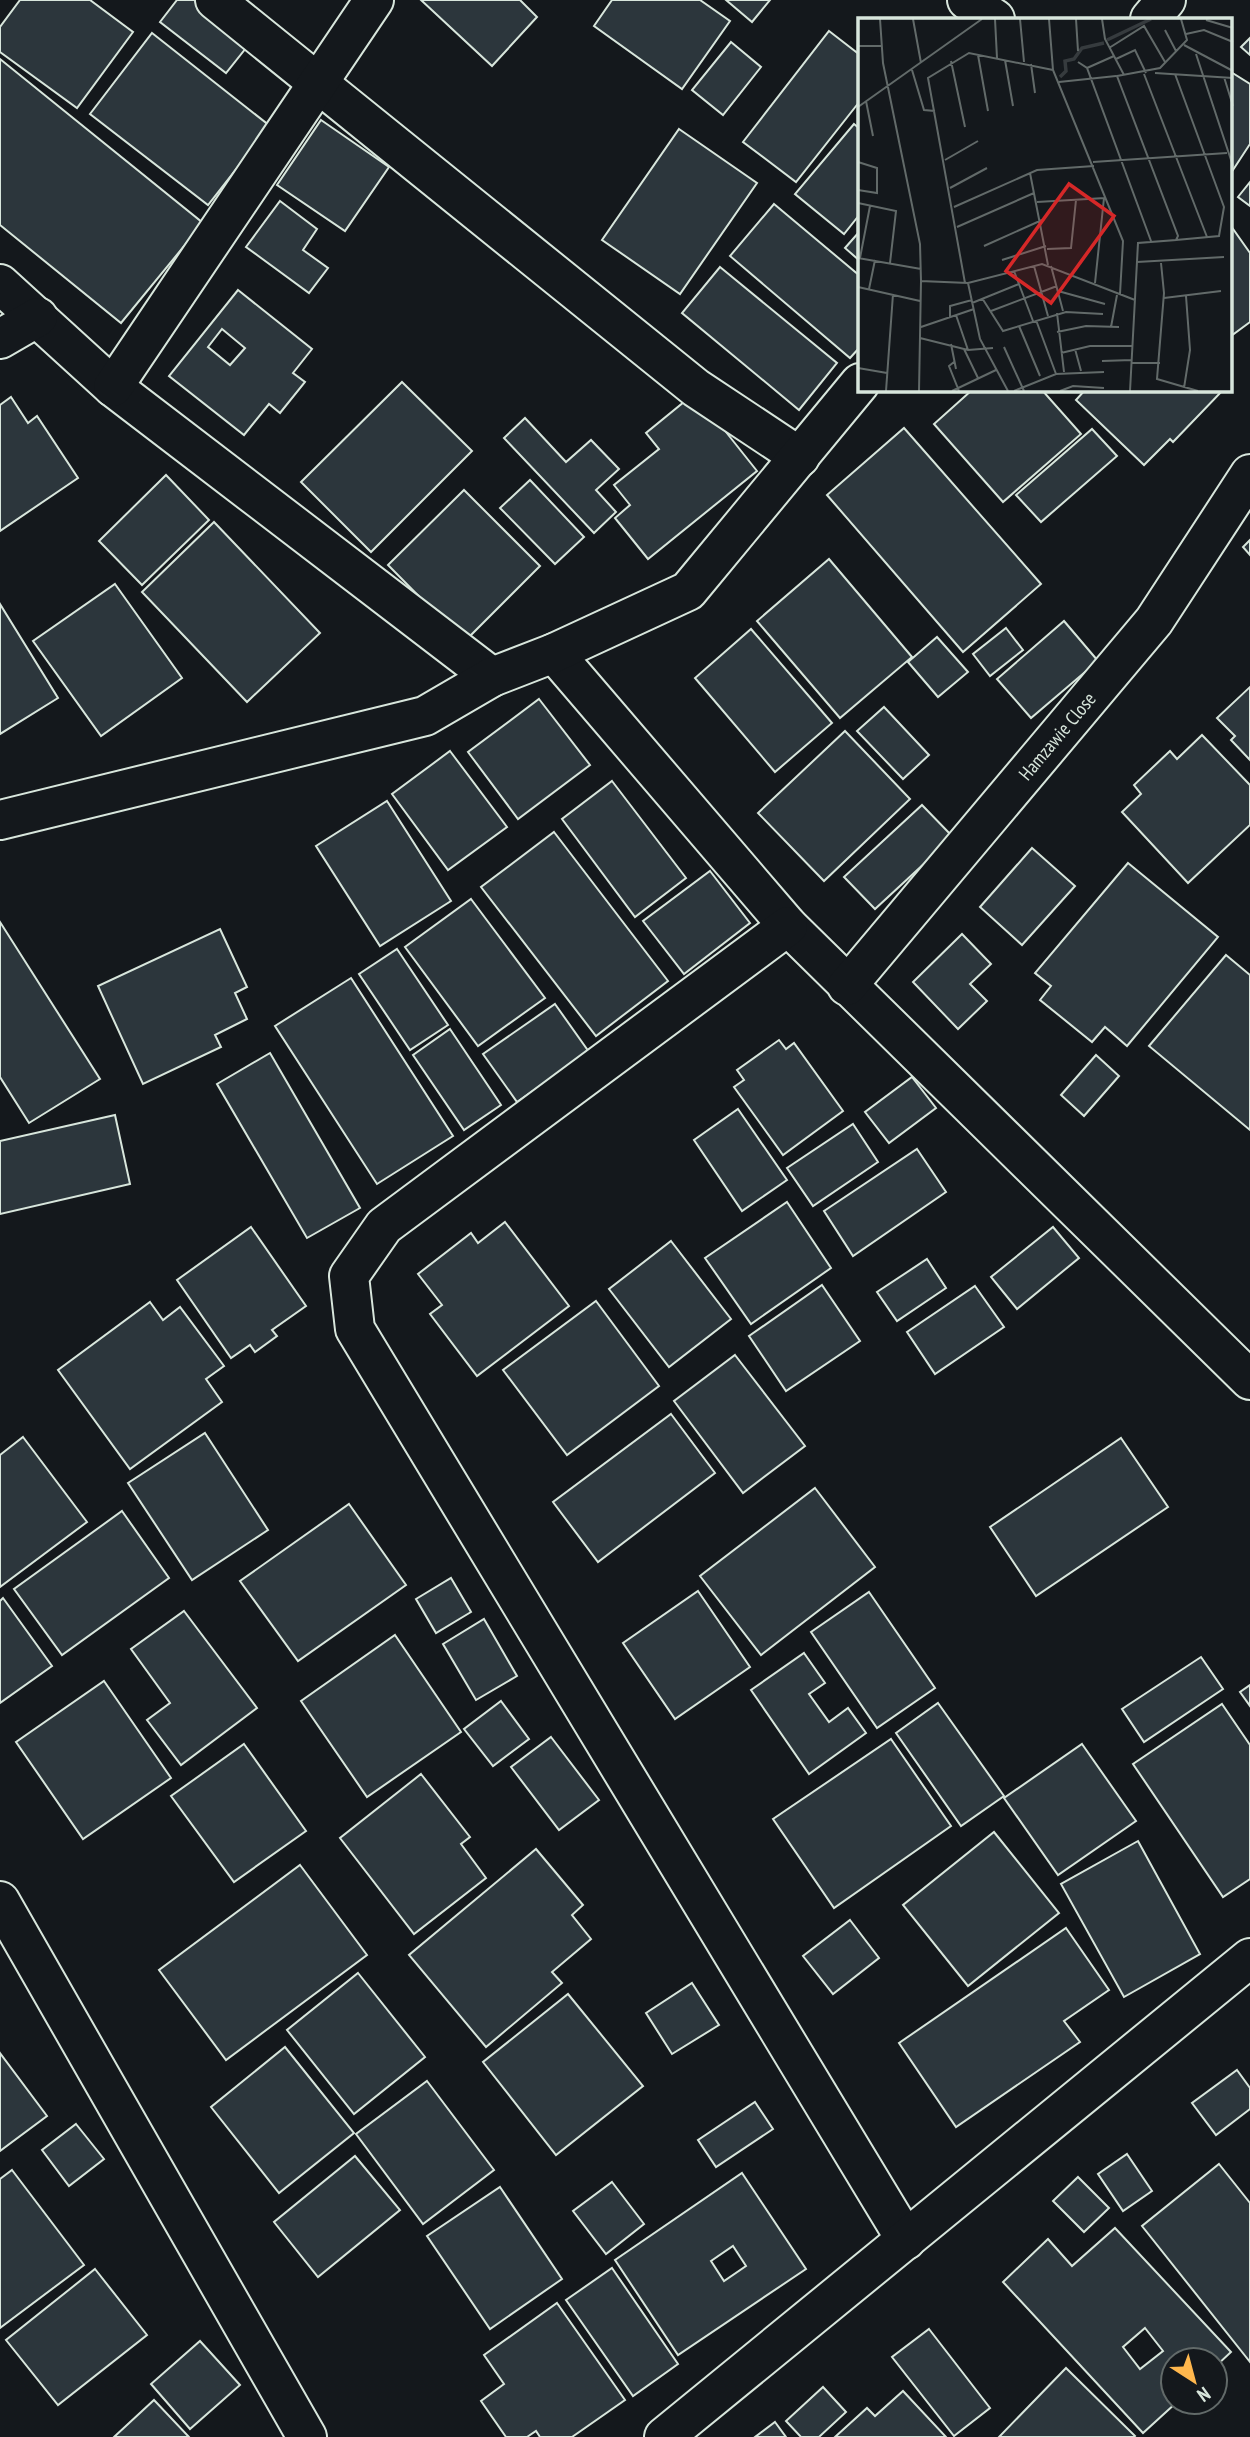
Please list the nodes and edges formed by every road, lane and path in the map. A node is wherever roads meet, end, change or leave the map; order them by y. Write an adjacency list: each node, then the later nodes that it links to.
1 (215, 0): 7 (street)
2 (374, 0): 7 (street)
3 (967, 0): 5 (street)
4 (1166, 0): 6 (street)
5 (994, 18)
6 (1151, 18)
7 (319, 85): 12 (street); 13 (street)
8 (0, 284): 9 (street)
9 (38, 317): 10 (street); 12 (street)
10 (0, 339)
11 (858, 385): 13 (street)
12 (113, 387): 16 (street)
13 (800, 457): 15 (street)
14 (1250, 474): 19 (street, Hamzawie Close)
15 (554, 653): 16 (street); 18 (street)
16 (492, 677): 17 (street)
17 (0, 820)
18 (788, 926): 19 (street); 23 (street)
19 (846, 986): 20 (street)
20 (1250, 1380)
21 (0, 1901): 24 (street)
22 (1250, 1958): 23 (street)
23 (906, 2239): 25 (street)
24 (307, 2437)
25 (664, 2437)

